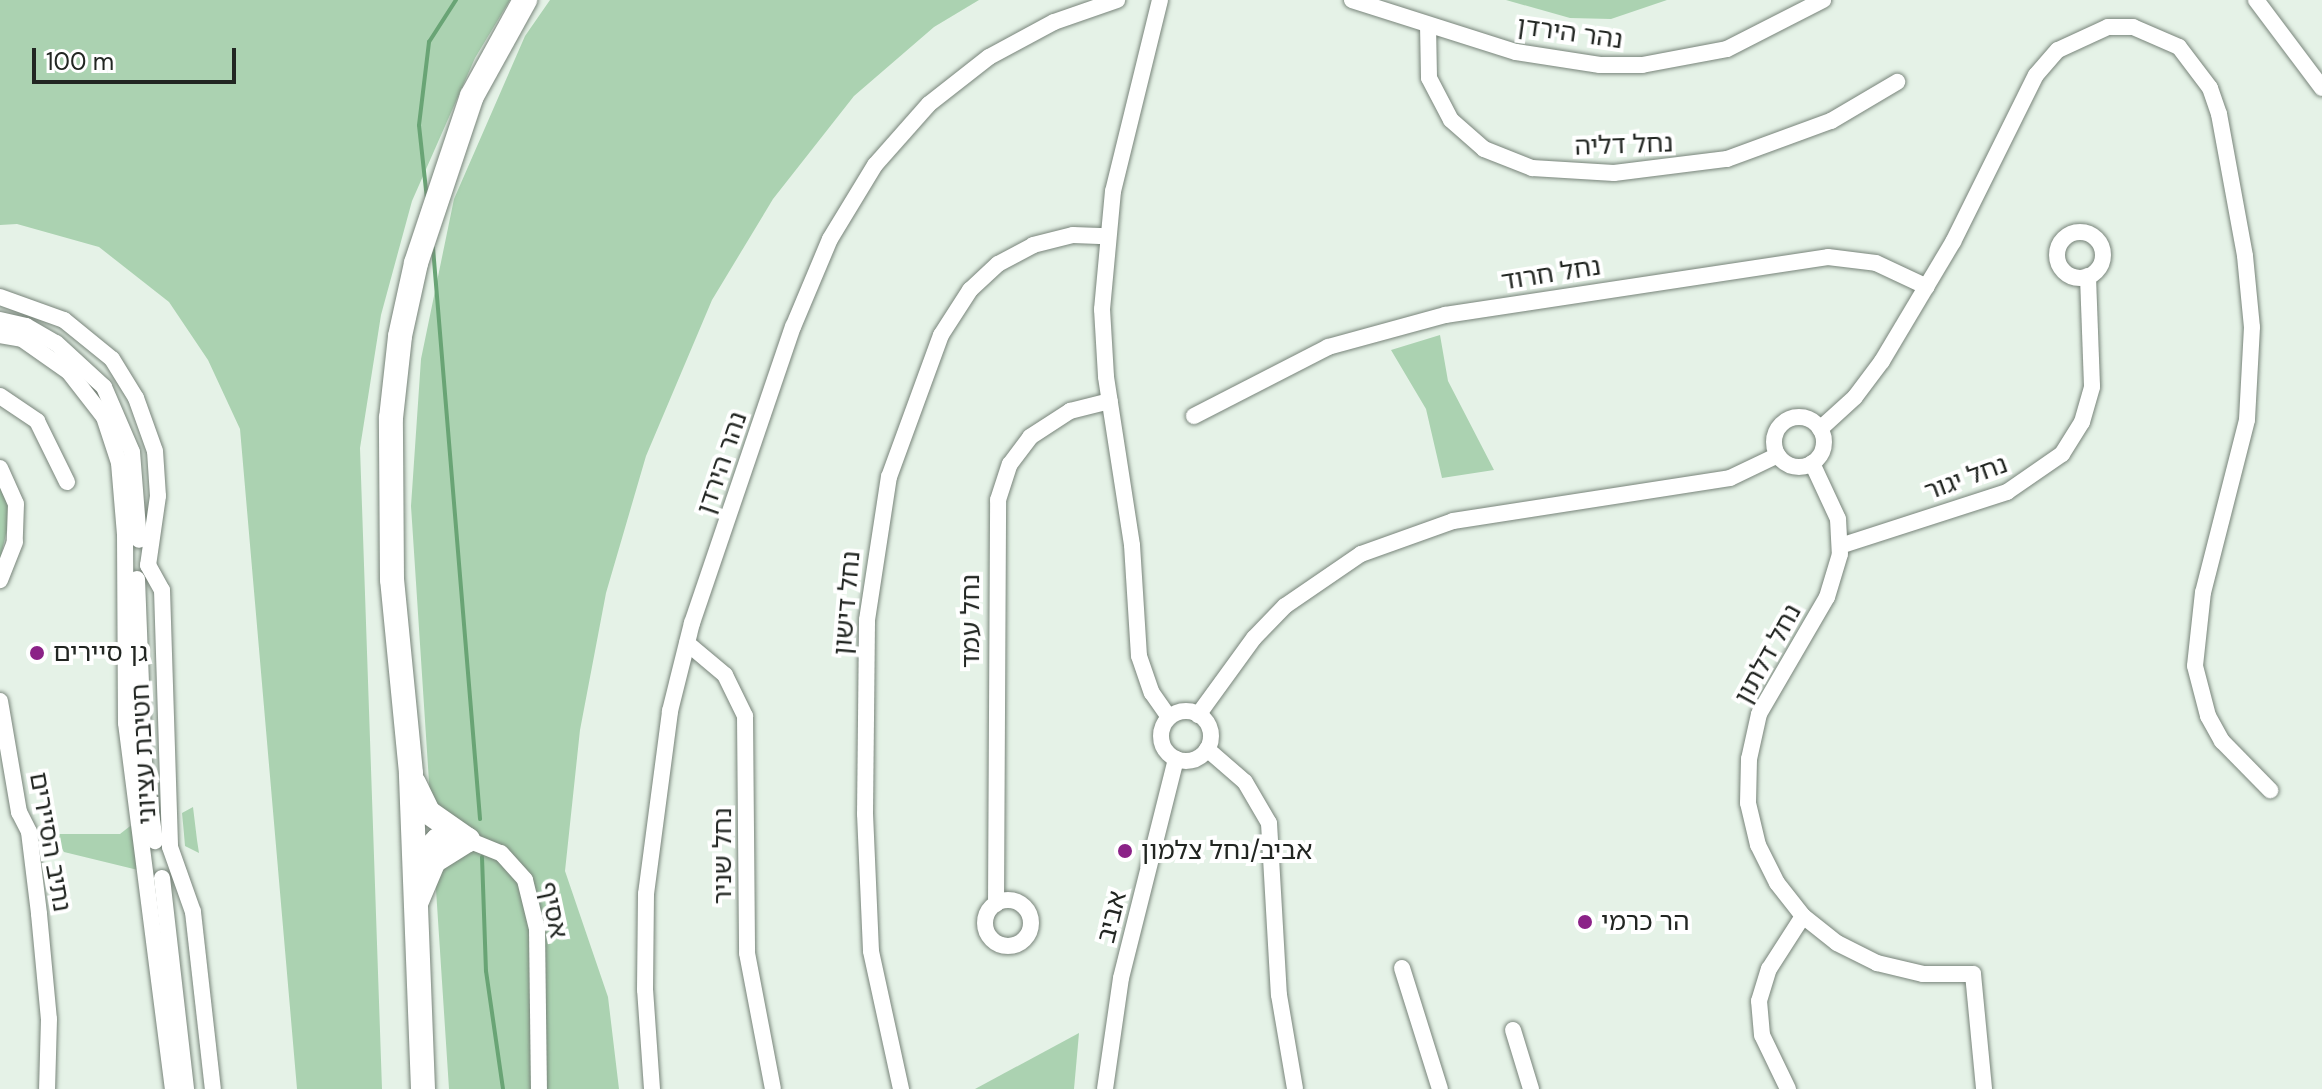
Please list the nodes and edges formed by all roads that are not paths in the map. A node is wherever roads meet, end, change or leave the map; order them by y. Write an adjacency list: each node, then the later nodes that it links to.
1 (525, 0): 34 (main road)
2 (1117, 0): 28 (street, נהר הירדן)
3 (1160, 0): 10 (street)
4 (1352, 0): 7 (street, נהר הירדן)
5 (1823, 0): 7 (street, נהר הירדן)
6 (2256, 0): 9 (street)
7 (1428, 25): 8 (street, נחל דליה)
8 (1897, 82)
9 (2322, 88)
10 (1106, 236): 17 (street); 52 (street, נחל דישון)
11 (2088, 276): 24 (street, נחל יגור)
12 (1927, 287): 18 (street, נחל חרוד); 19 (street); 35 (street)
13 (0, 297): 25 (street, חטיבת עציוני)
14 (0, 320): 25 (street, חטיבת עציוני)
15 (0, 335): 25 (street, חטיבת עציוני)
16 (0, 396): 23 (street)
17 (1110, 401): 31 (street); 39 (street, נחל עמד)
18 (1194, 416)
19 (1820, 429): 20 (street); 21 (street)
20 (1778, 455): 21 (street); 30 (street)
21 (1812, 463): 24 (street, נחל דלתון)
22 (0, 468): 26 (street)
23 (67, 482)
24 (1840, 546): 41 (street, נחל דלתון)
25 (140, 548): 27 (street, חטיבת עציוני); 27 (street, חטיבת עציוני); 37 (street, חטיבת עציוני)
26 (0, 580)
27 (131, 581): 37 (street, חטיבת עציוני)
28 (687, 643): 50 (street, נהר הירדן); 51 (street, נחל שניר)
29 (0, 701): 44 (street, נתיב הסיירים)
30 (1198, 715): 31 (street); 32 (street)
31 (1169, 717): 33 (street)
32 (1207, 749): 33 (street); 54 (street)
33 (1176, 759): 53 (street, אביב)
34 (411, 773): 36 (main road); 38 (main road)
35 (2270, 790)
36 (468, 840): 38 (street, אסיף); 40 (main road); 49 (street, אסיף)
37 (158, 858): 45 (street, חטיבת עציוני); 46 (street, חטיבת עציוני); 47 (street, חטיבת עציוני)
38 (412, 861): 40 (main road)
39 (996, 904)
40 (415, 907): 48 (main road)
41 (1803, 916): 57 (street); 58 (street, נחל דלתון)
42 (1402, 968): 55 (street)
43 (1513, 1030): 56 (street)
44 (47, 1089)
45 (173, 1089)
46 (186, 1089)
47 (213, 1089)
48 (423, 1089)
49 (539, 1089)
50 (652, 1089)
51 (773, 1089)
52 (901, 1089)
53 (1105, 1089)
54 (1295, 1089)
55 (1440, 1089)
56 (1531, 1089)
57 (1788, 1089)
58 (1984, 1089)

